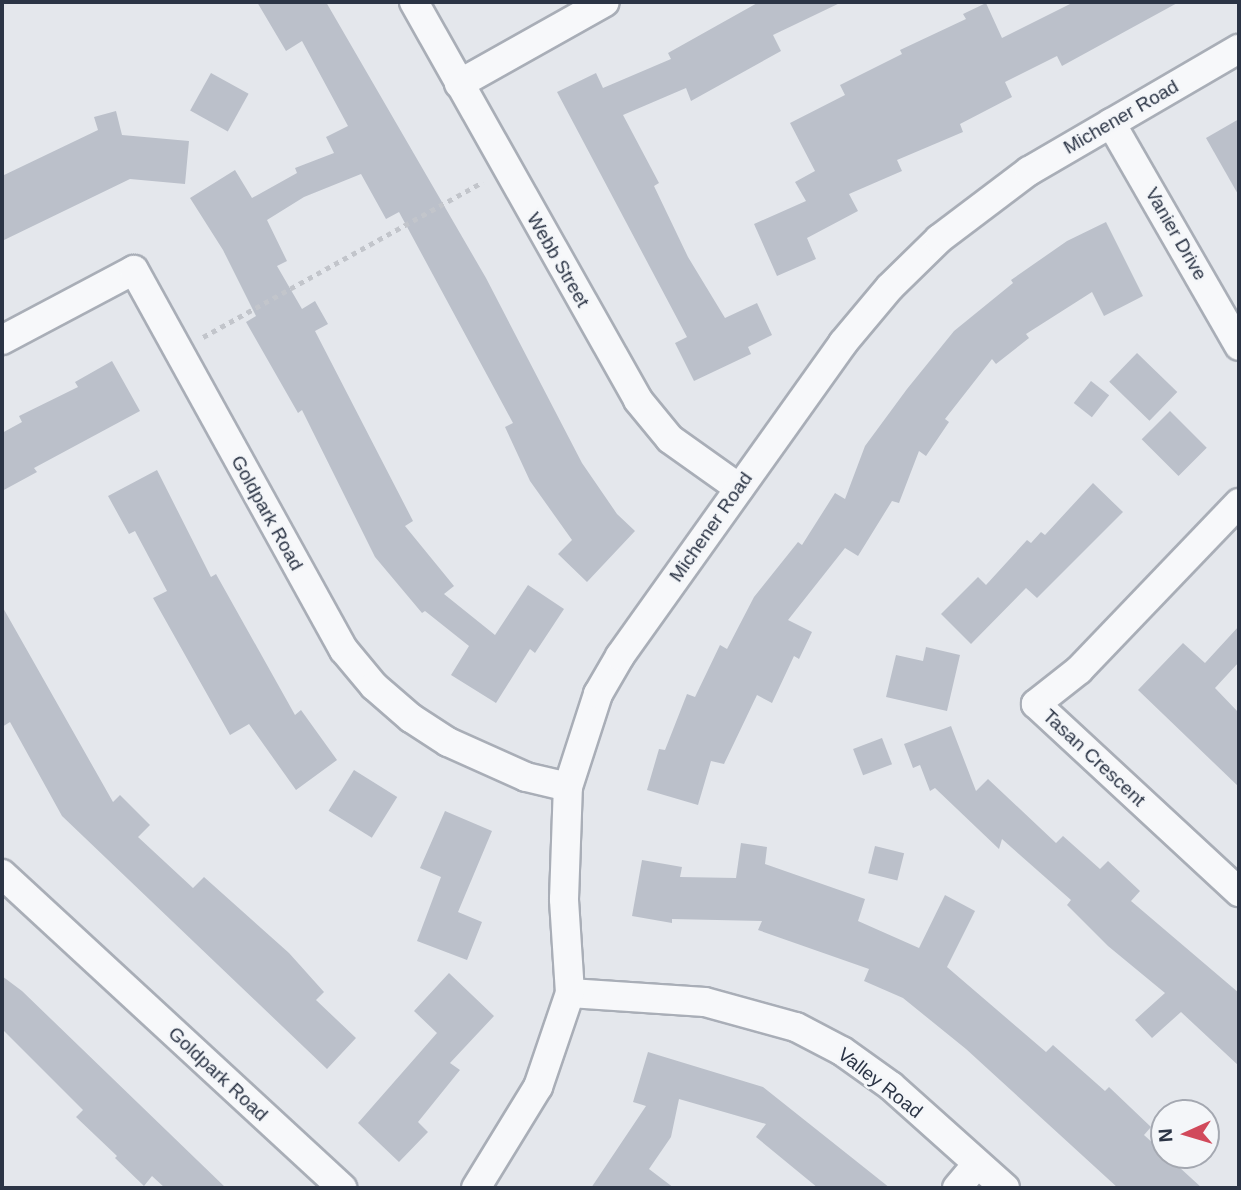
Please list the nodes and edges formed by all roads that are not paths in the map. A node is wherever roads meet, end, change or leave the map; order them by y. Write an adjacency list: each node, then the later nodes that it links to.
1 (414, 2): 4 (street, Webb Street)
2 (605, 2): 4 (street)
3 (1239, 50): 5 (street, Michener Road)
4 (459, 83): 8 (street, Webb Street)
5 (1111, 123): 7 (street, Vanier Drive); 8 (street, Michener Road)
6 (2, 340): 10 (street, Goldpark Road)
7 (1239, 346)
8 (739, 488): 10 (street, Michener Road)
9 (1239, 503): 12 (street, Tasan Crescent)
10 (568, 787): 13 (street, Michener Road)
11 (2, 874): 15 (street, Goldpark Road)
12 (1239, 892)
13 (570, 993): 14 (street, Valley Road); 16 (street, Michener Road)
14 (977, 1164): 17 (street); 18 (street, Valley Road)
15 (342, 1188)
16 (476, 1188)
17 (957, 1188)
18 (1004, 1188)

